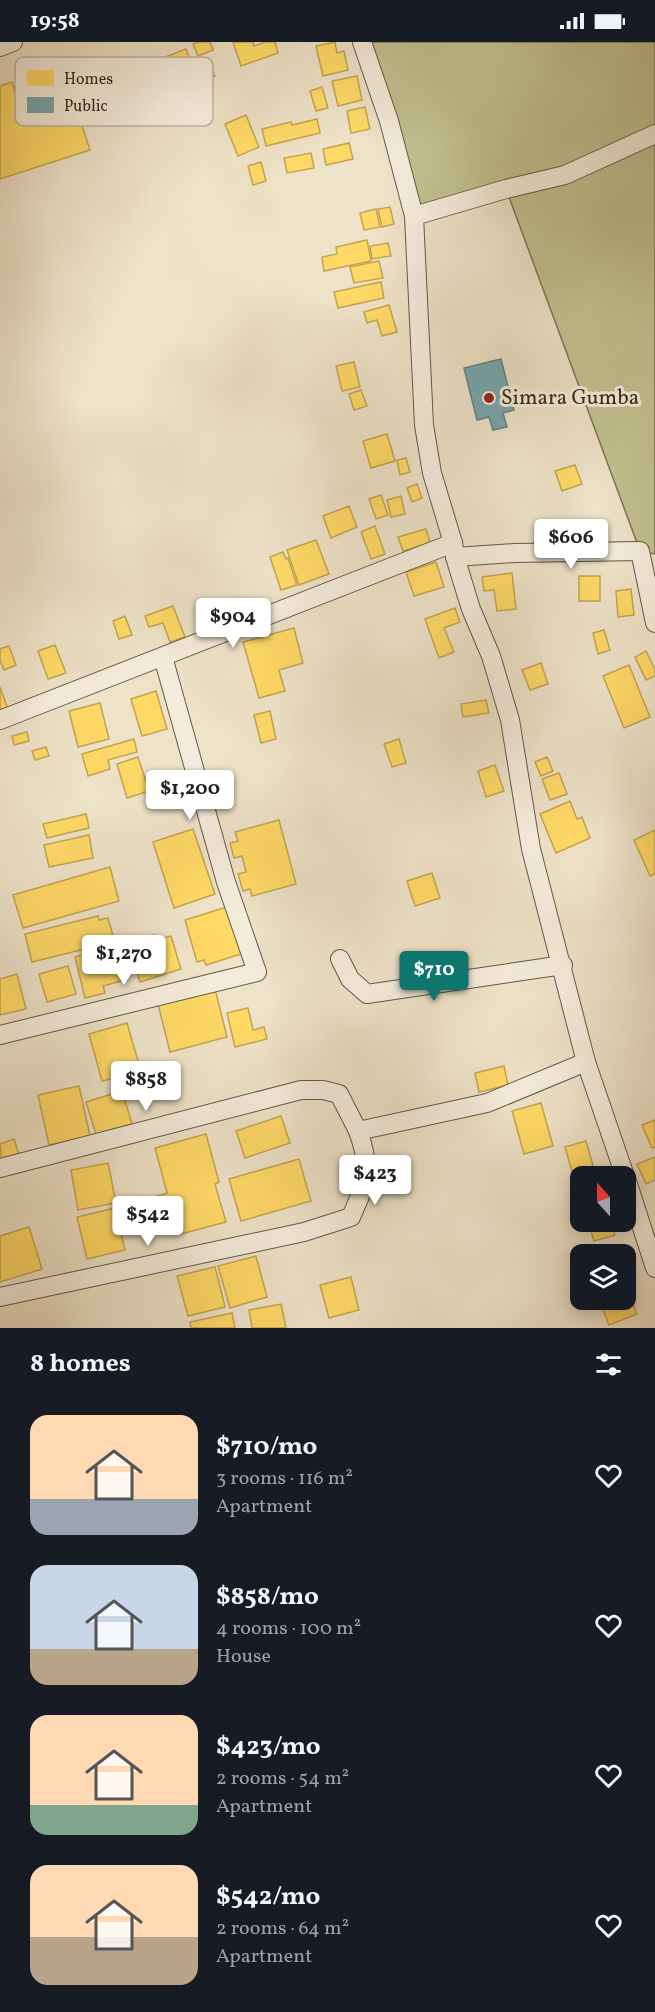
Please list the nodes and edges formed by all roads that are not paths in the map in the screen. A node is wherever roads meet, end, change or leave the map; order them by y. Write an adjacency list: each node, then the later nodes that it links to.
1 (13, 42): 3 (street)
2 (362, 42): 5 (street)
3 (0, 47)
4 (655, 134): 5 (street)
5 (414, 216): 6 (street)
6 (454, 550): 7 (street); 9 (street); 12 (street)
7 (648, 553): 8 (street)
8 (655, 623)
9 (163, 657): 10 (street); 13 (street)
10 (0, 720)
11 (339, 959): 12 (street)
12 (562, 965): 14 (street)
13 (0, 1035)
14 (586, 1062): 15 (street); 16 (street)
15 (358, 1131): 17 (street); 20 (street)
16 (621, 1166)
17 (0, 1168)
18 (636, 1210): 19 (street)
19 (655, 1268)
20 (0, 1297)

